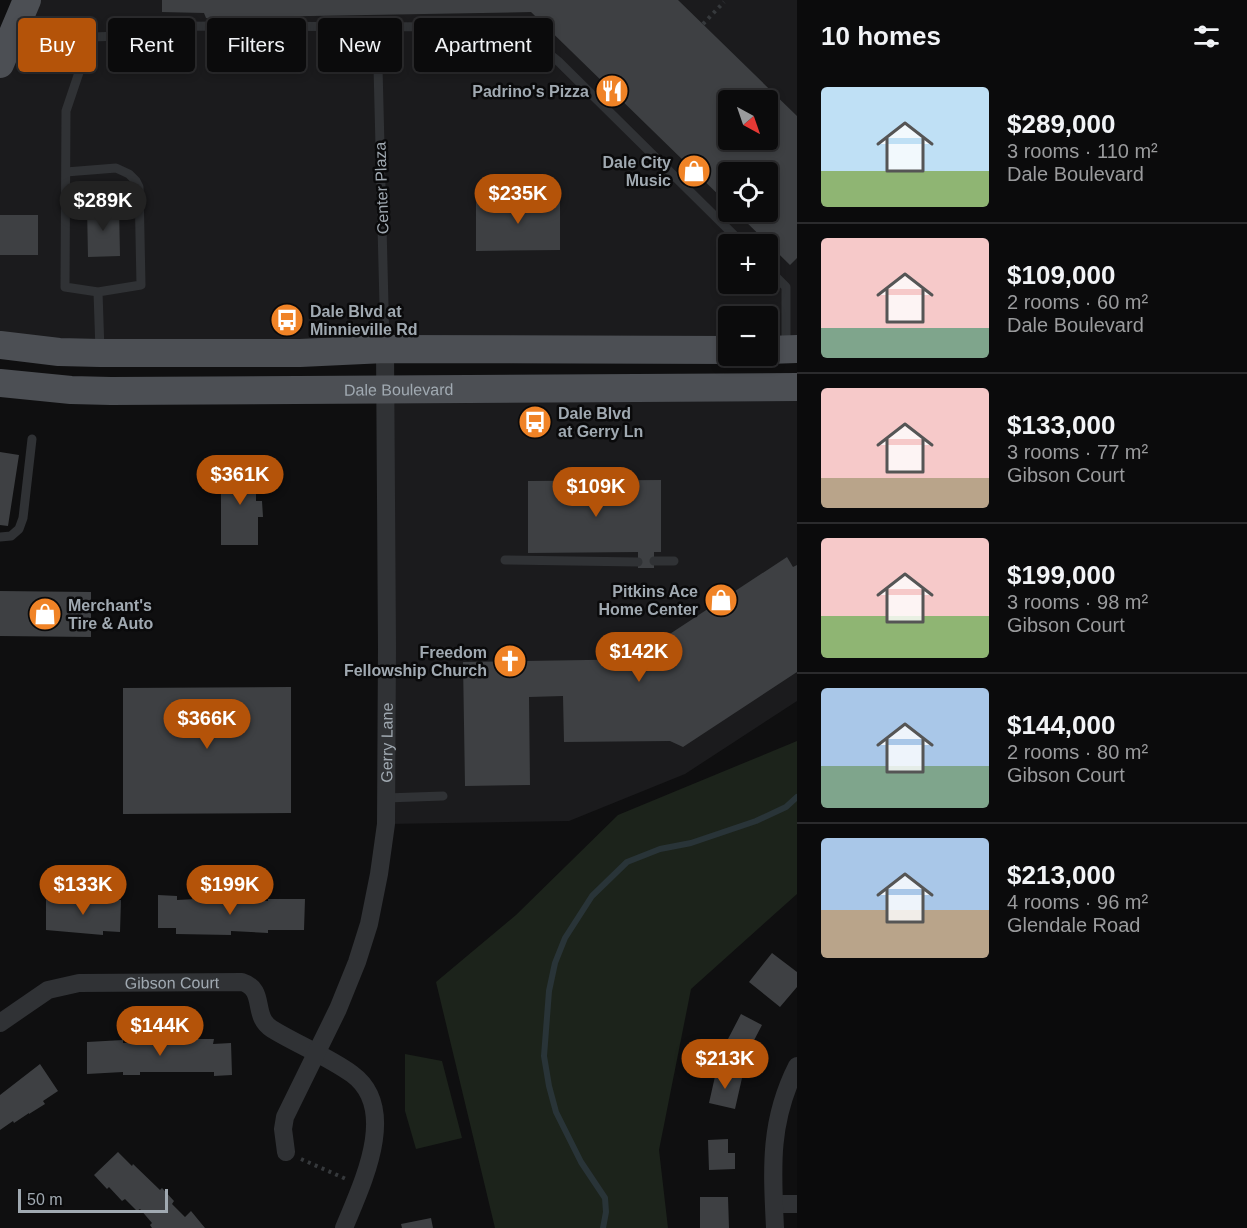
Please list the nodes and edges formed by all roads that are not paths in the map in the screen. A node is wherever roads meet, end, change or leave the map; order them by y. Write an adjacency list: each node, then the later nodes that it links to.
1 (27, 0): 4 (main road)
2 (318, 27): 6 (lane)
3 (402, 27): 7 (lane)
4 (0, 64)
5 (378, 72): 13 (lane, Center Plaza)
6 (66, 172): 11 (lane); 11 (lane)
7 (733, 234)
8 (778, 279): 9 (lane)
9 (786, 287): 10 (lane); 14 (lane)
10 (797, 288)
11 (98, 292): 16 (lane)
12 (1, 345): 16 (main road)
13 (385, 349): 15 (main road); 16 (main road); 19 (street, Gerry Lane)
14 (784, 349)
15 (718, 350)
16 (100, 353)
17 (0, 383): 19 (main road, Dale Boulevard)
18 (797, 387): 19 (main road, Dale Boulevard)
19 (386, 389): 27 (street, Gerry Lane)
20 (32, 440): 21 (lane)
21 (0, 537)
22 (505, 560): 25 (lane)
23 (654, 561): 24 (lane)
24 (674, 561)
25 (638, 562)
26 (443, 796): 27 (lane)
27 (386, 798): 29 (street, Gerry Lane)
28 (0, 1023): 29 (street, Gibson Court)
29 (318, 1053): 31 (street, Gerry Lane); 34 (street)
30 (797, 1066): 32 (street)
31 (286, 1152)
32 (774, 1204): 33 (street); 35 (street)
33 (797, 1204)
34 (344, 1228)
35 (775, 1228)

